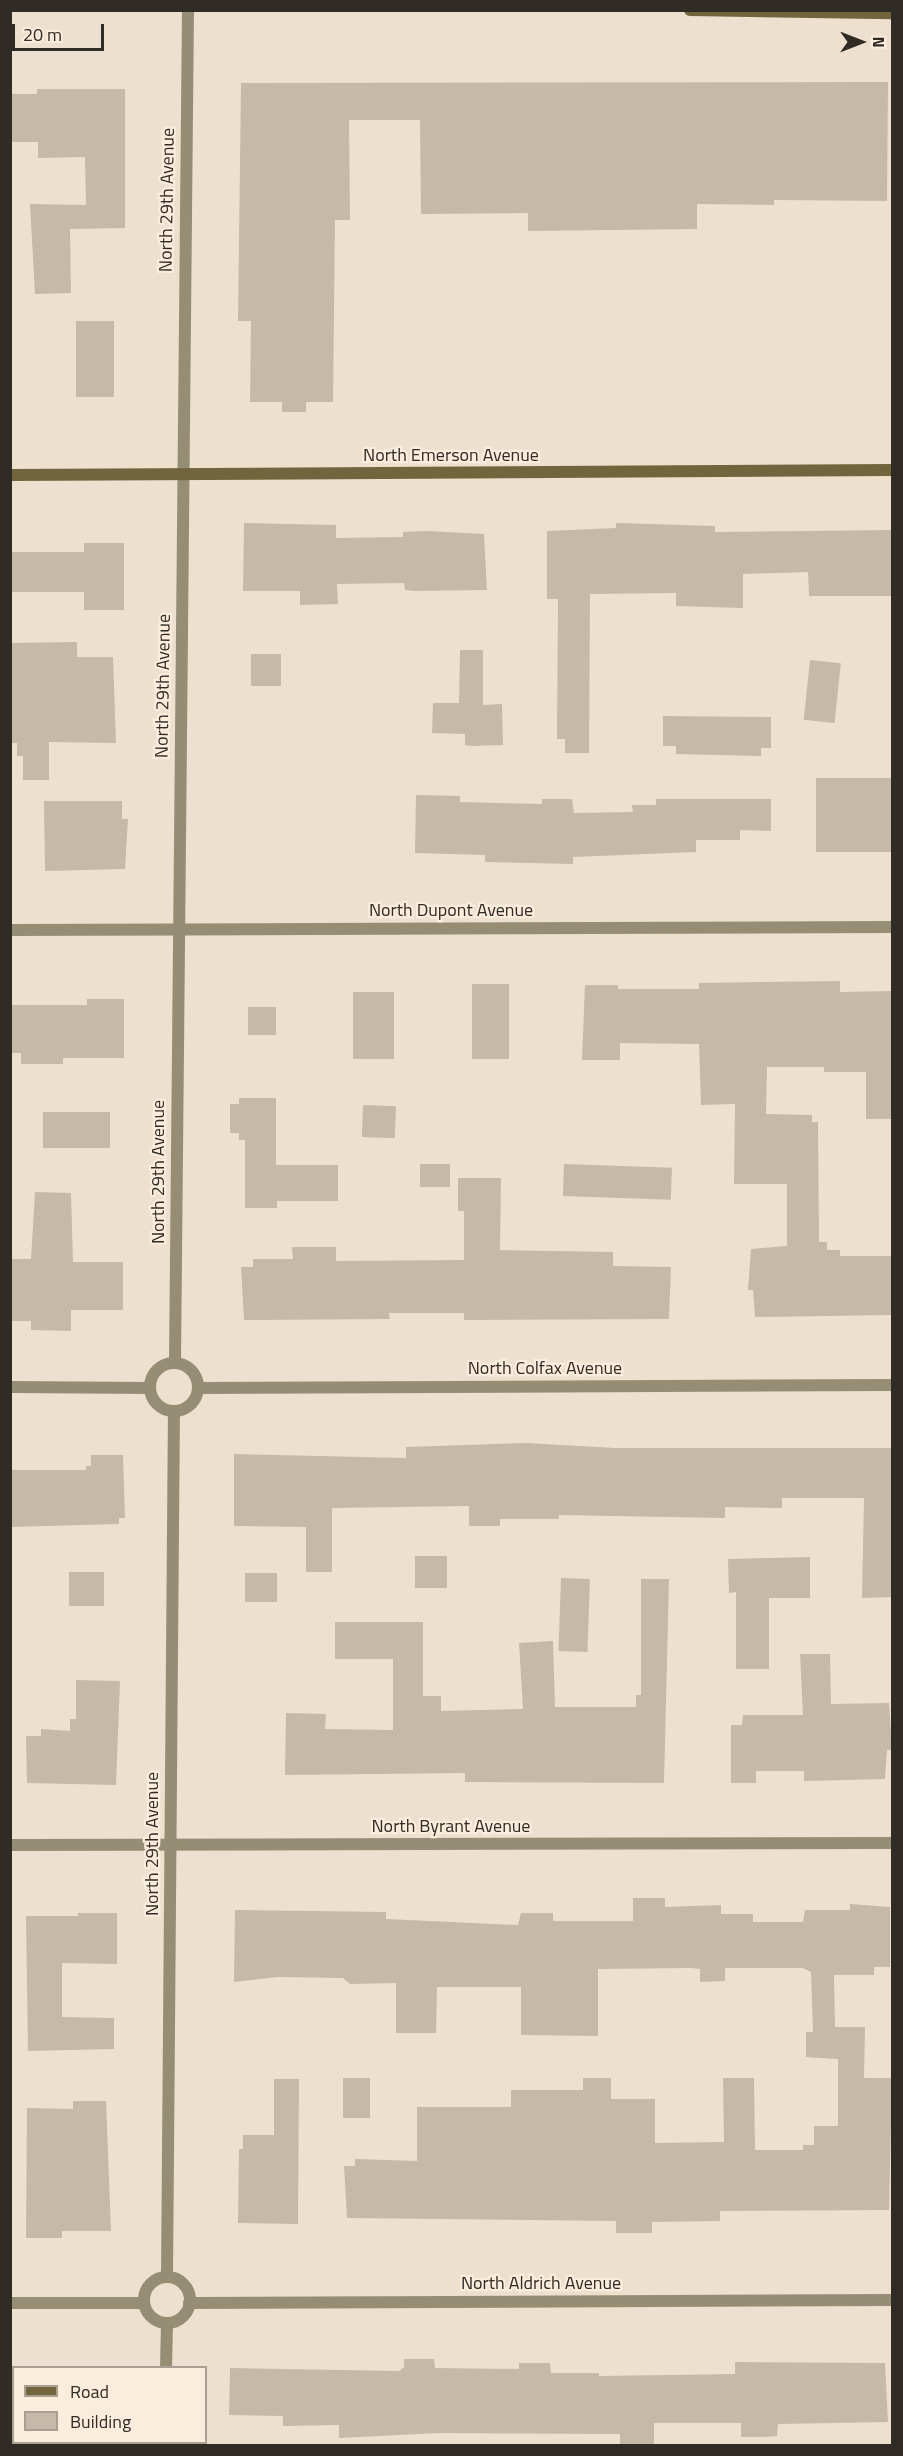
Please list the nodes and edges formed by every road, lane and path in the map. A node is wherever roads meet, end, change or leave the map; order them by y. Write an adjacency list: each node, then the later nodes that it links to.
1 (188, 10): 6 (street, North 29th Avenue)
2 (690, 10): 3 (street)
3 (892, 13)
4 (892, 470): 6 (street, North Emerson Avenue)
5 (10, 475): 6 (street, North Emerson Avenue)
6 (183, 475): 8 (street, North 29th Avenue)
7 (892, 927): 8 (street, North Dupont Avenue)
8 (179, 928): 9 (street, North Dupont Avenue); 10 (street, North 29th Avenue)
9 (10, 930)
10 (175, 1362): 13 (street); 14 (street)
11 (892, 1385): 14 (street, North Colfax Avenue)
12 (10, 1387): 13 (street)
13 (149, 1388): 15 (street)
14 (198, 1388): 15 (street)
15 (174, 1411): 18 (street, North 29th Avenue)
16 (892, 1843): 18 (street, North Byrant Avenue)
17 (10, 1845): 18 (street, North Byrant Avenue)
18 (170, 1845): 19 (street, North 29th Avenue)
19 (167, 2277): 21 (street); 22 (street)
20 (892, 2300): 22 (street, North Aldrich Avenue)
21 (144, 2302): 23 (street); 24 (street)
22 (189, 2302): 24 (street)
23 (10, 2303)
24 (167, 2323): 25 (street)
25 (166, 2366)

